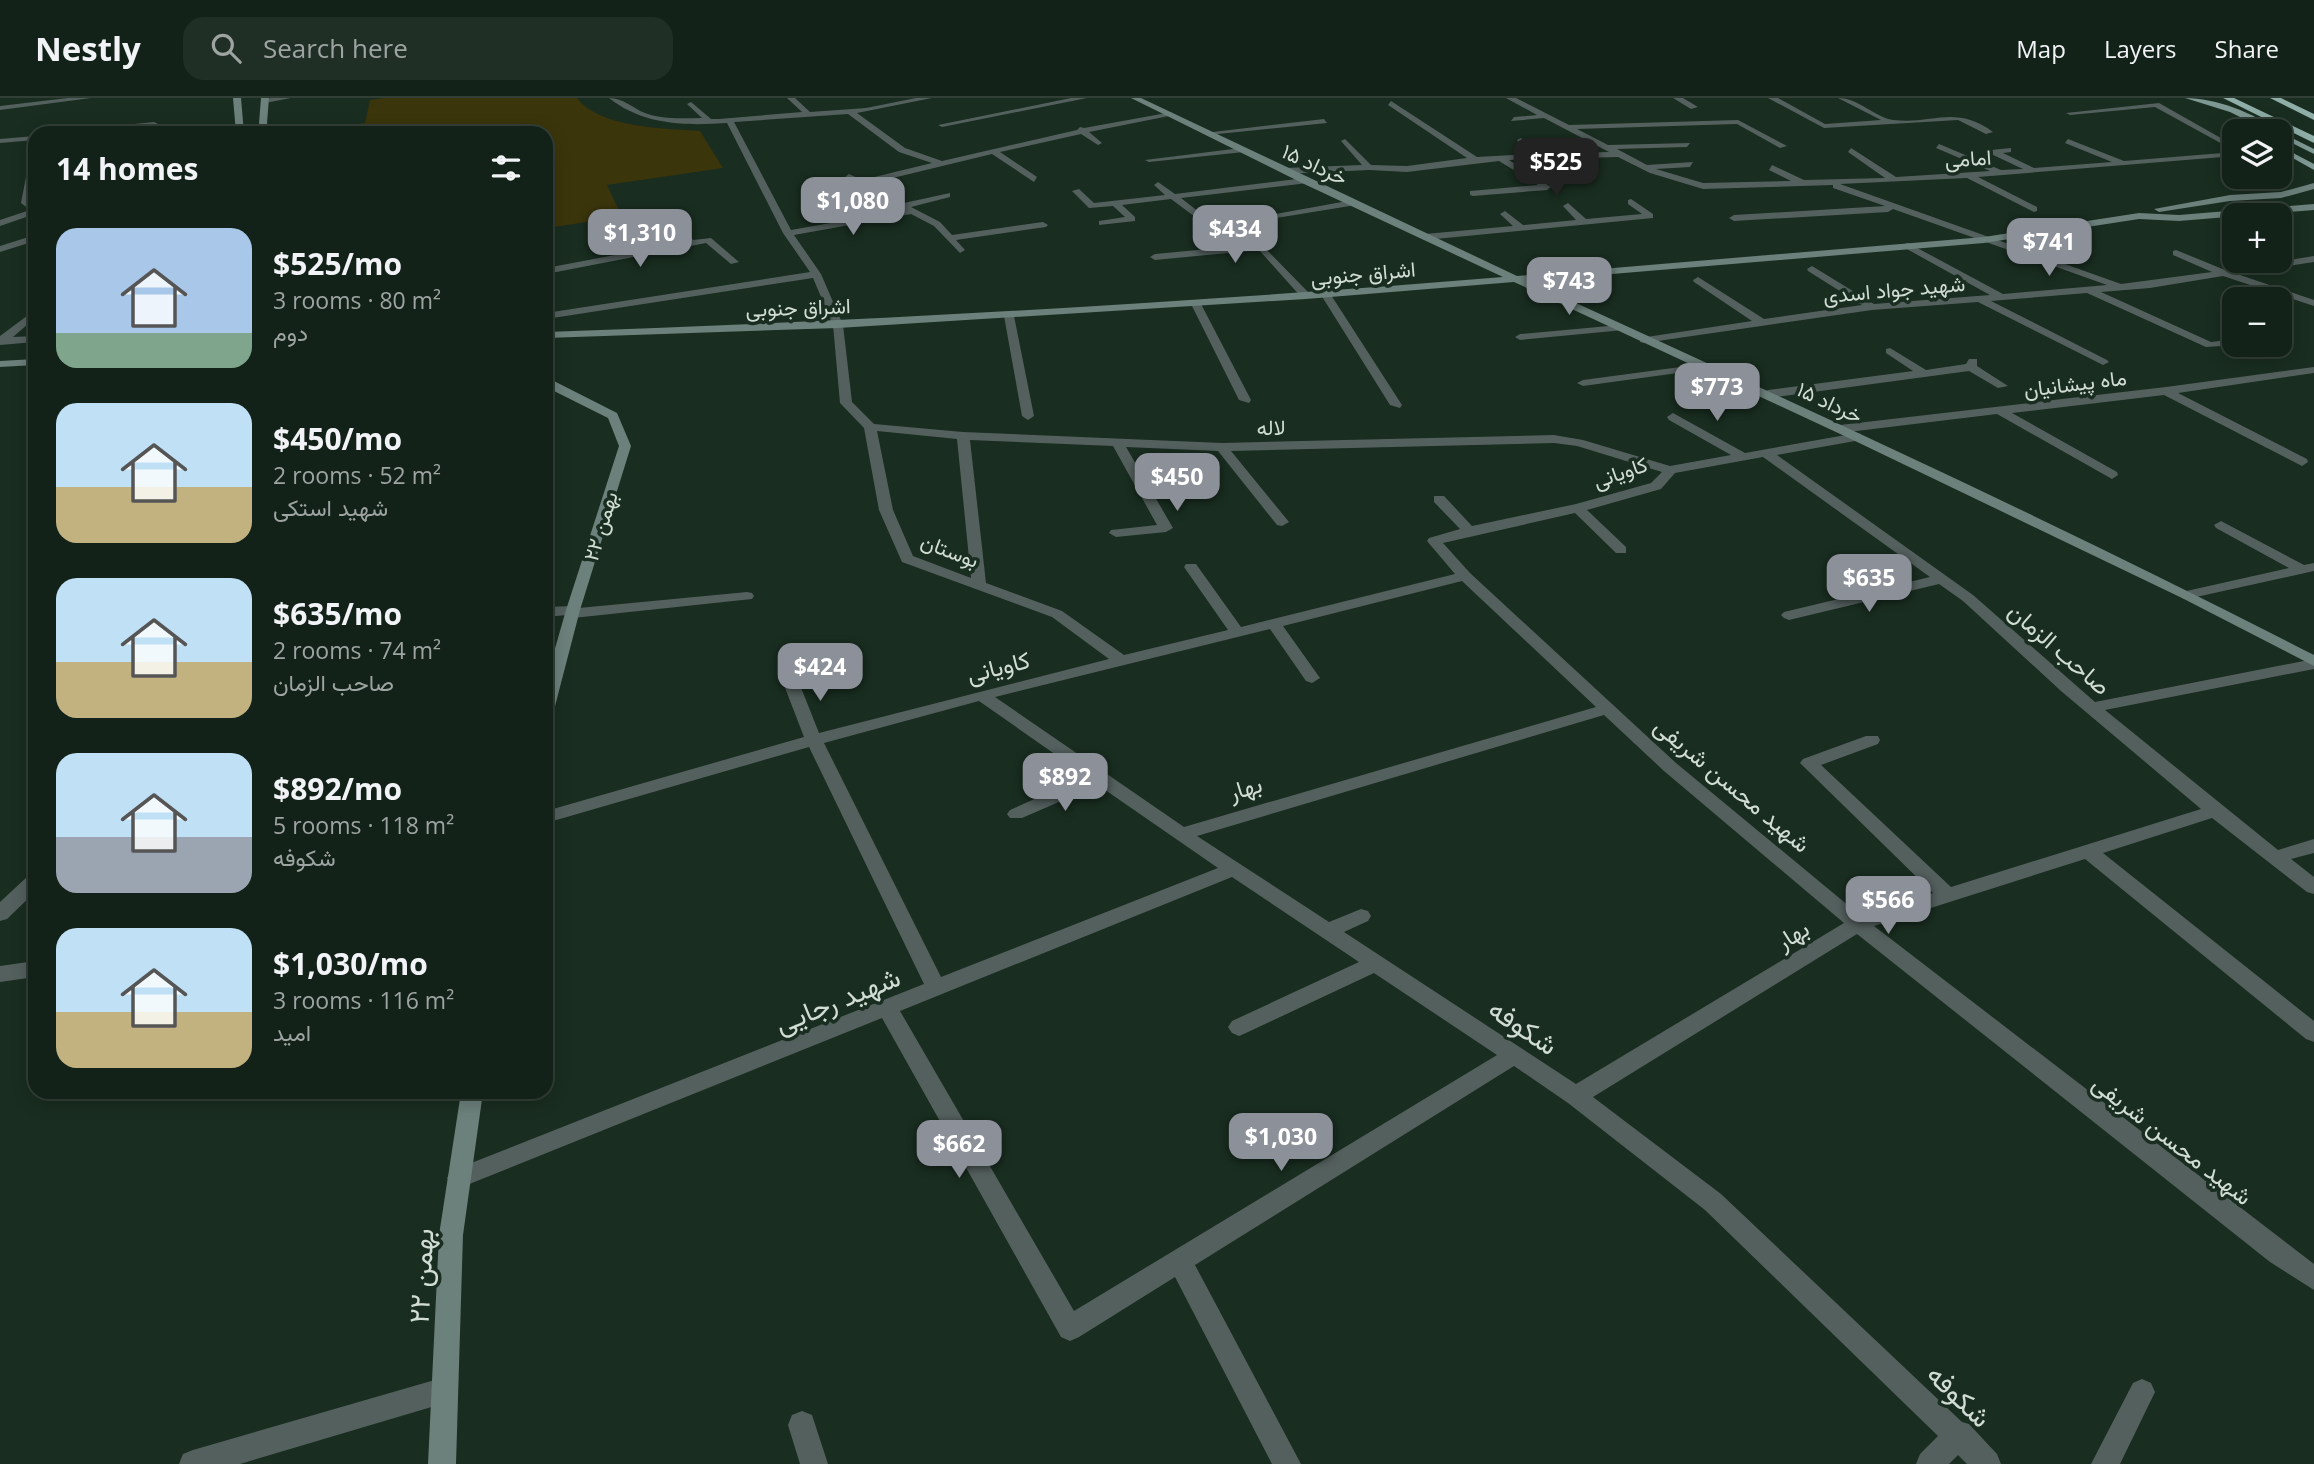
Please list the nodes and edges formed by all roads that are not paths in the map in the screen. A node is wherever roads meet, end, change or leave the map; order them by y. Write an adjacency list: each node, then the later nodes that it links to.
1 (87, 98): 17 (street)
2 (237, 98): 47 (street)
3 (287, 98): 18 (street)
4 (612, 98): 37 (street)
5 (791, 98): 27 (street)
6 (845, 98): 24 (street)
7 (928, 98): 24 (street)
8 (1083, 98): 41 (street)
9 (1135, 98): 28 (street, ۱۵ خرداد)
10 (1510, 98): 30 (street, امامی)
11 (1677, 98): 21 (street)
12 (1772, 98): 42 (street)
13 (1842, 98): 40 (street)
14 (2188, 98): 34 (main road); 35 (main road)
15 (2227, 98): 61 (highway)
16 (2274, 98): 31 (highway)
17 (73, 99): 22 (street); 23 (street)
18 (265, 99): 48 (street)
19 (1391, 103): 79 (street)
20 (691, 104): 37 (street)
21 (1694, 107)
22 (0, 108)
23 (78, 109)
24 (859, 109): 25 (street)
25 (848, 110): 27 (street); 80 (street)
26 (2070, 113): 63 (street)
27 (808, 114): 36 (street)
28 (1168, 114): 50 (street); 53 (street, ۱۵ خرداد)
29 (1617, 114): 43 (street)
30 (1548, 116): 33 (street); 49 (street, امامی)
31 (2314, 117)
32 (83, 119): 44 (street)
33 (1514, 119)
34 (2226, 119)
35 (2251, 119)
36 (729, 120): 37 (street); 128 (street)
37 (709, 121)
38 (1324, 121): 53 (street)
39 (1905, 121): 40 (street); 51 (street); 52 (street)
40 (1891, 122): 42 (street)
41 (942, 124)
42 (1856, 124): 54 (street)
43 (1634, 125): 49 (street); 65 (street)
44 (74, 126)
45 (132, 126): 46 (street)
46 (153, 126)
47 (239, 126)
48 (264, 126)
49 (1571, 127): 67 (street, امامی)
50 (1080, 129): 62 (street); 71 (street)
51 (1927, 132)
52 (1989, 132)
53 (1208, 133): 68 (street, ۱۵ خرداد)
54 (1871, 134)
55 (28, 139): 58 (street)
56 (1521, 140): 76 (street)
57 (2292, 140): 72 (main road)
58 (0, 141)
59 (1345, 141): 83 (street)
60 (2068, 141): 82 (street)
61 (2314, 141)
62 (1098, 143)
63 (2222, 143)
64 (1688, 145): 67 (street)
65 (1783, 146)
66 (1939, 146): 89 (street)
67 (1609, 147): 74 (street, امامی)
68 (1241, 150): 78 (street); 87 (street, ۱۵ خرداد)
69 (1851, 150): 93 (street)
70 (2008, 150): 88 (street)
71 (995, 152): 80 (street); 92 (street)
72 (2314, 152)
73 (2222, 153): 82 (street, امامی)
74 (1622, 155): 76 (street); 84 (street, امامی)
75 (2292, 156): 85 (main road)
76 (1536, 157): 77 (street)
77 (1500, 158): 79 (street); 103 (street)
78 (1149, 160)
79 (1475, 160): 83 (street)
80 (942, 164): 95 (street)
81 (1690, 164): 84 (street)
82 (2126, 165): 88 (street, امامی)
83 (1369, 167): 87 (street)
84 (1646, 167): 98 (street, امامی)
85 (2314, 167)
86 (1772, 168): 98 (street)
87 (1284, 171): 94 (street, ۱۵ خرداد)
88 (2034, 171): 89 (street, امامی)
89 (2001, 173): 90 (street, امامی)
90 (1969, 176): 93 (street, امامی); 113 (street)
91 (849, 177): 95 (street)
92 (1034, 179)
93 (1894, 180): 97 (street, امامی)
94 (1305, 181): 102 (street); 108 (street, ۱۵ خرداد)
95 (861, 183): 111 (street)
96 (1196, 183): 102 (street)
97 (1826, 183): 98 (street, امامی); 112 (street)
98 (1804, 184)
99 (1158, 185): 104 (street)
100 (2314, 186): 117 (street, اشراق جنوبی)
101 (1076, 191): 106 (street)
102 (1206, 192): 104 (street)
103 (1473, 193)
104 (1175, 196): 106 (street); 125 (street)
105 (961, 200): 111 (street)
106 (1115, 202): 123 (street)
107 (1631, 202): 121 (street)
108 (1353, 203): 118 (street); 130 (street, ۱۵ خرداد)
109 (1568, 206): 121 (street)
110 (2314, 207): 117 (street, اشراق جنوبی)
111 (908, 208): 128 (street); 132 (street)
112 (1896, 208): 116 (street); 134 (street)
113 (2034, 209)
114 (28, 213): 122 (street)
115 (1505, 214): 127 (street)
116 (1807, 214): 119 (street); 126 (street)
117 (2139, 216): 134 (street, اشراق جنوبی)
118 (1258, 218)
119 (1734, 218)
120 (677, 222): 135 (street)
121 (1583, 222): 127 (street)
122 (0, 223)
123 (1102, 223)
124 (1043, 225): 132 (street)
125 (1210, 225)
126 (1823, 227)
127 (1521, 228): 130 (street)
128 (788, 233): 148 (street)
129 (10, 235): 131 (street)
130 (1425, 237): 149 (street, ۱۵ خرداد)
131 (28, 238)
132 (948, 238): 138 (street)
133 (28, 240): 137 (street)
134 (1984, 240): 136 (street, اشراق جنوبی); 151 (street)
135 (690, 243): 142 (street); 145 (street)
136 (1908, 246): 149 (street, اشراق جنوبی); 155 (street)
137 (0, 247)
138 (960, 250)
139 (2176, 253): 146 (street)
140 (1155, 257): 154 (street)
141 (2314, 259): 143 (street, شهید جواد اسدی)
142 (734, 262)
143 (2292, 262)
144 (1812, 268): 159 (street)
145 (553, 270)
146 (2222, 273)
147 (2223, 273): 151 (street, شهید جواد اسدی); 157 (street)
148 (816, 274): 160 (street); 164 (street)
149 (1517, 280): 153 (street, اشراق جنوبی); 165 (street, ۱۵ خرداد)
150 (1698, 280): 163 (street)
151 (2123, 288): 152 (street, شهید جواد اسدی)
152 (2091, 291): 155 (street, شهید جواد اسدی); 171 (street)
153 (1326, 295): 154 (street, اشراق جنوبی); 185 (street)
154 (1306, 296): 158 (street, اشراق جنوبی)
155 (2002, 297): 156 (street, شهید جواد اسدی)
156 (1982, 300): 159 (street, شهید جواد اسدی); 174 (street)
157 (2314, 303)
158 (1196, 304): 161 (street, اشراق جنوبی); 184 (street)
159 (1872, 307): 163 (street, شهید جواد اسدی)
160 (553, 315)
161 (1009, 316): 164 (street, اشراق جنوبی); 187 (street)
162 (28, 319): 170 (street)
163 (1762, 323): 169 (street, شهید جواد اسدی)
164 (838, 325): 166 (street, اشراق جنوبی); 189 (street)
165 (1620, 328): 167 (street); 169 (street, ۱۵ خرداد)
166 (553, 335)
167 (1520, 337)
168 (28, 340): 170 (street)
169 (1644, 340): 176 (street, ۱۵ خرداد)
170 (1, 341)
171 (2222, 344)
172 (1889, 351): 178 (street)
173 (28, 362): 175 (street)
174 (2103, 362)
175 (0, 364)
176 (1703, 367): 179 (street); 183 (street, ۱۵ خرداد)
177 (2314, 370): 182 (street, ماه پیشانیان)
178 (1922, 372): 181 (street); 183 (street)
179 (1583, 383)
180 (553, 386): 215 (street, ۲۲ بهمن)
181 (2002, 386)
182 (2165, 391): 186 (street, ماه پیشانیان); 197 (street)
183 (1768, 394): 190 (street, ۱۵ خرداد)
184 (1245, 400)
185 (1396, 405)
186 (2000, 411): 190 (street, ماه پیشانیان); 199 (street)
187 (1028, 416)
188 (1673, 417): 196 (street)
189 (870, 427): 191 (street, لاله); 212 (street, بوستان)
190 (1840, 429): 192 (street, ۱۵ خرداد)
191 (963, 436): 193 (street, لاله); 212 (street)
192 (1857, 437): 195 (street, کاویانی); 213 (street, ۱۵ خرداد)
193 (1116, 441): 194 (street, لاله); 205 (street)
194 (1222, 447): 198 (street, لاله); 202 (street)
195 (1767, 454): 196 (street, کاویانی); 211 (street, صاحب الزمان)
196 (1744, 458): 198 (street, کاویانی)
197 (2302, 462)
198 (1670, 470): 201 (street, کاویانی)
199 (2112, 475)
200 (1438, 499): 204 (street)
201 (1578, 508): 204 (street, کاویانی); 207 (street)
202 (1282, 522)
203 (2221, 525): 209 (street)
204 (1469, 531): 206 (street, کاویانی)
205 (1116, 533)
206 (1434, 541): 210 (street, شهید محسن شریفی)
207 (1621, 550)
208 (1191, 567): 219 (street)
209 (2308, 569): 213 (street)
210 (1465, 576): 218 (street, کاویانی); 227 (street, شهید محسن شریفی)
211 (1941, 579): 217 (street); 226 (street, صاحب الزمان)
212 (979, 583): 220 (street, بوستان)
213 (2187, 595): 221 (street, ۱۵ خرداد)
214 (747, 596): 215 (street)
215 (573, 611): 216 (street); 224 (street, ۲۲ بهمن)
216 (553, 612)
217 (1789, 615)
218 (1274, 623): 219 (street, کاویانی); 222 (street)
219 (1237, 632): 220 (street, کاویانی)
220 (1122, 661): 225 (street, کاویانی)
221 (2314, 663): 226 (street)
222 (1312, 678)
223 (790, 680): 228 (street)
224 (553, 684)
225 (982, 696): 228 (street, کاویانی); 230 (street, شکوفه)
226 (2092, 708): 231 (street, صاحب الزمان)
227 (1607, 709): 234 (street, بهار); 244 (street, شهید محسن شریفی)
228 (814, 740): 233 (street, کاویانی); 249 (street)
229 (1872, 740): 241 (street)
230 (1099, 777): 232 (street); 234 (street, شکوفه)
231 (2215, 811): 236 (street, بهار); 237 (street, صاحب الزمان)
232 (1016, 814)
233 (553, 815)
234 (1181, 834): 238 (street, شکوفه)
235 (2314, 846): 237 (street)
236 (2088, 851): 241 (street, بهار); 252 (street)
237 (2277, 857): 239 (street, صاحب الزمان)
238 (1233, 869): 245 (street, شکوفه); 249 (street, شهید رجایی)
239 (2314, 887)
240 (28, 888): 242 (street)
241 (1947, 895): 244 (street, بهار)
242 (0, 914)
243 (1361, 916): 245 (street)
244 (1858, 924): 254 (street, بهار); 258 (street, شهید محسن شریفی)
245 (1328, 931): 246 (street, شکوفه)
246 (1376, 963): 251 (street); 253 (street, شکوفه)
247 (28, 970): 248 (street)
248 (0, 974)
249 (937, 989): 250 (street, شهید رجایی)
250 (888, 1009): 256 (street, شهید رجایی); 257 (street)
251 (1239, 1027)
252 (2314, 1033)
253 (1515, 1055): 254 (street, شکوفه); 257 (street)
254 (1577, 1097): 262 (street, شکوفه)
255 (471, 1099): 256 (street, ۲۲ بهمن)
256 (459, 1178): 259 (street, ۲۲ بهمن)
257 (1180, 1262): 266 (street)
258 (2314, 1278)
259 (445, 1390): 263 (street); 264 (street, ۲۲ بهمن)
260 (2142, 1392): 269 (street)
261 (802, 1425): 265 (street)
262 (1959, 1434): 267 (street); 268 (street, شکوفه)
263 (193, 1464)
264 (442, 1464)
265 (814, 1464)
266 (1287, 1464)
267 (1930, 1464)
268 (1987, 1464)
269 (2105, 1464)

